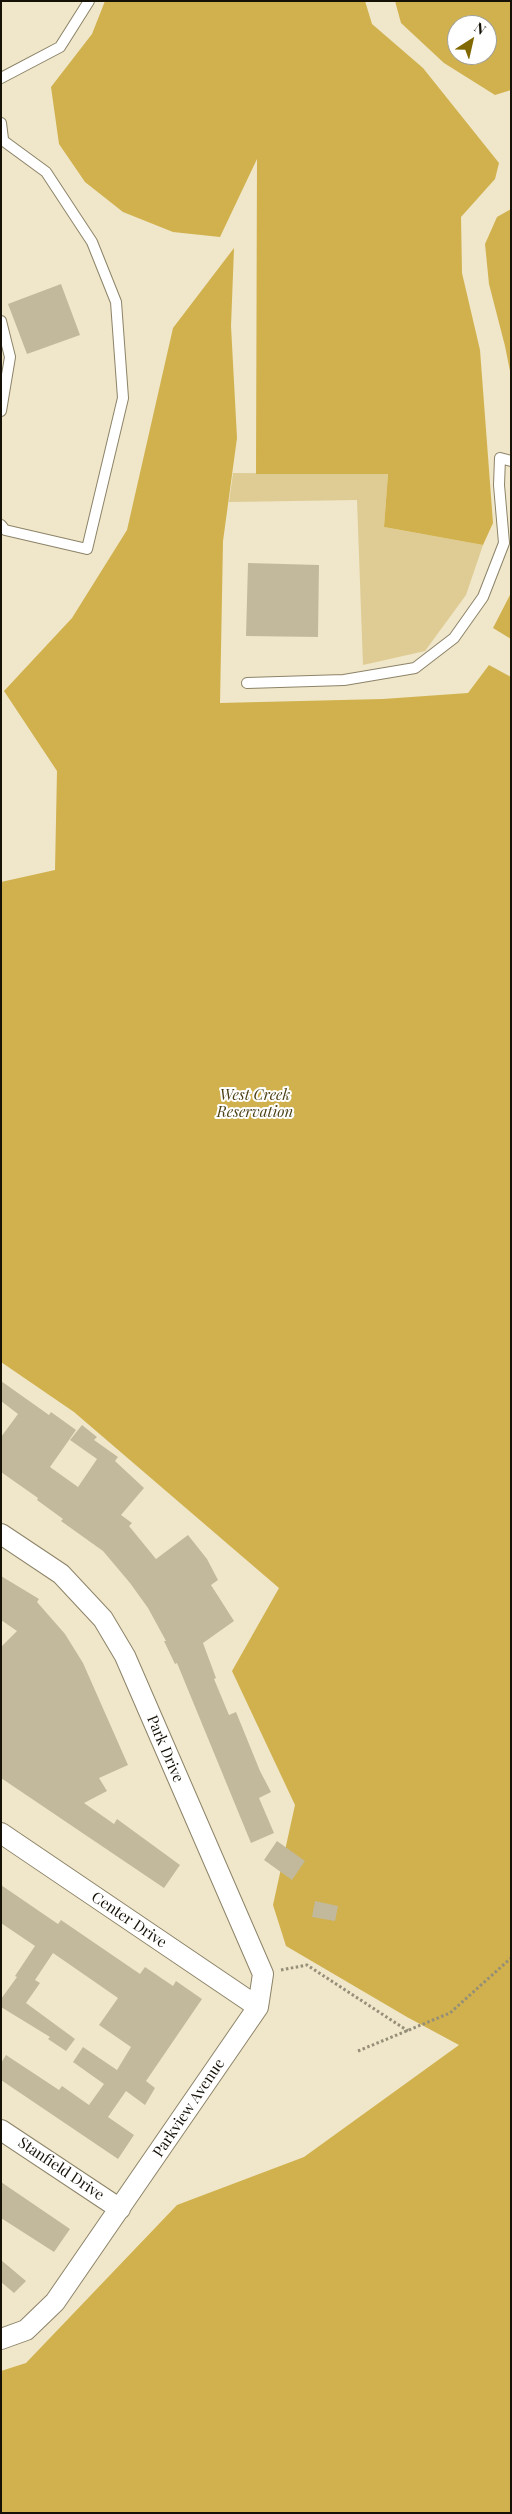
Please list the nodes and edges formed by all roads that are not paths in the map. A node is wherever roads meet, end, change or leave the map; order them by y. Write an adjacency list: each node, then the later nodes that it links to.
1 (90, 1): 2 (lane)
2 (2, 78): 3 (lane)
3 (1, 84)
4 (1, 122): 5 (lane)
5 (2, 139): 9 (lane)
6 (1, 321): 7 (lane)
7 (1, 411)
8 (511, 461): 10 (lane)
9 (1, 525)
10 (247, 683)
11 (1, 1534): 13 (street, Park Drive)
12 (1, 1832): 13 (street, Center Drive)
13 (258, 2007): 15 (street, Parkview Avenue)
14 (1, 2130): 15 (street, Stanfield Drive)
15 (120, 2209): 16 (street, Parkview Avenue)
16 (1, 2339)

